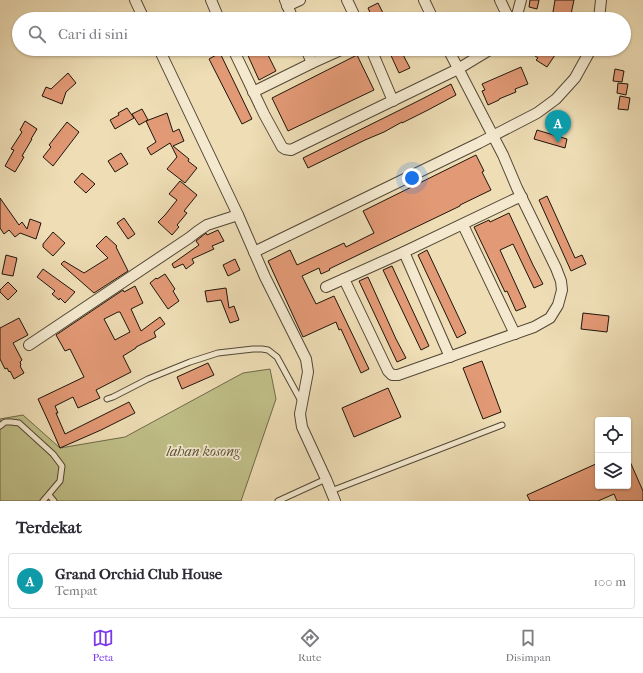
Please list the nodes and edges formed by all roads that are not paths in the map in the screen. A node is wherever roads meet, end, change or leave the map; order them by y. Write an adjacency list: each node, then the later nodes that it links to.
1 (135, 0): 10 (street)
2 (211, 0): 11 (street)
3 (300, 0): 9 (street)
4 (347, 0): 12 (street)
5 (424, 0): 13 (street)
6 (500, 0): 14 (street)
7 (522, 0): 15 (street)
8 (601, 0): 16 (street)
9 (286, 3)
10 (141, 12)
11 (216, 12)
12 (353, 12)
13 (430, 12)
14 (506, 12)
15 (518, 12)
16 (600, 12)
17 (162, 56): 31 (street)
18 (236, 56): 27 (street)
19 (309, 56): 25 (street)
20 (328, 56): 25 (street)
21 (374, 56): 28 (street)
22 (452, 56): 26 (street)
23 (479, 56): 26 (street)
24 (587, 56): 29 (street)
25 (312, 63): 27 (street)
26 (458, 69): 28 (street); 29 (street)
27 (253, 92): 28 (street)
28 (393, 100)
29 (492, 136): 30 (street); 33 (street)
30 (522, 197): 32 (street); 37 (street)
31 (238, 215): 33 (street); 38 (street)
32 (463, 225): 34 (street); 37 (street)
33 (254, 252): 41 (street)
34 (404, 252): 35 (street); 39 (street)
35 (344, 279): 36 (street); 39 (street)
36 (326, 287)
37 (515, 334): 39 (street)
38 (29, 345)
39 (450, 357)
40 (107, 398): 41 (lane)
41 (303, 404): 44 (street)
42 (502, 424): 46 (lane)
43 (0, 426): 45 (lane)
44 (326, 479): 46 (street); 49 (lane)
45 (49, 495): 47 (lane); 48 (lane)
46 (333, 496)
47 (43, 501)
48 (54, 501)
49 (278, 501)

